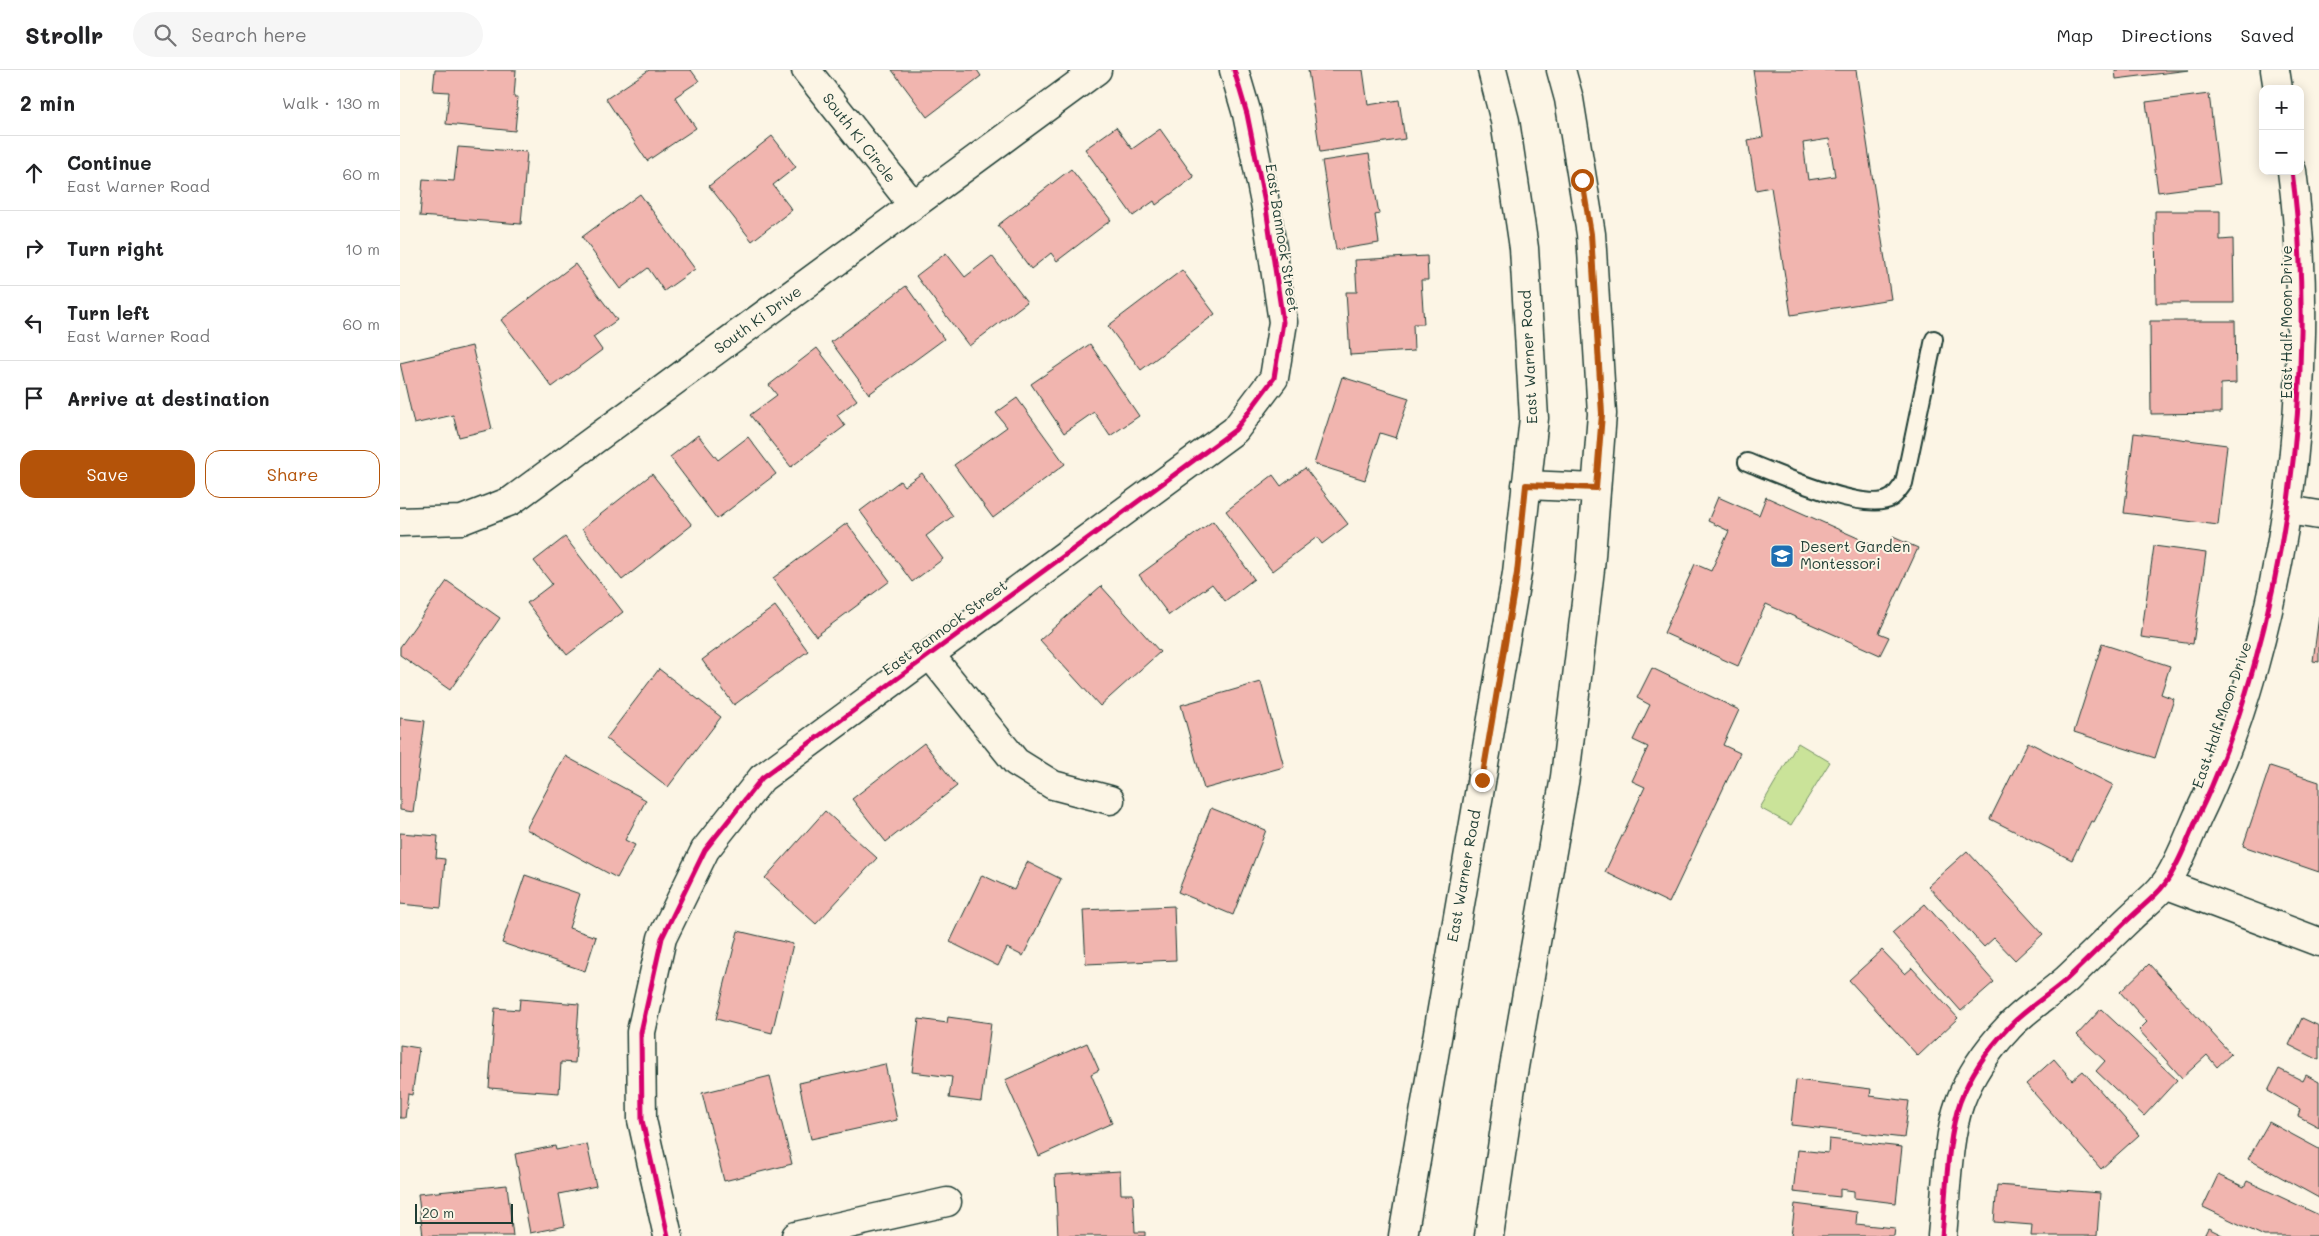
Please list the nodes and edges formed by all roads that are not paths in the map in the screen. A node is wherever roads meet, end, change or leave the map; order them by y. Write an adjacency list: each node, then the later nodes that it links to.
1 (806, 70): 9 (street, South Ki Circle)
2 (1097, 70): 9 (street, South Ki Drive)
3 (1234, 70): 17 (street, East Bannock Street)
4 (1492, 70): 12 (street, East Warner Road)
5 (1560, 70): 13 (street)
6 (2275, 70): 7 (street)
7 (2277, 85)
8 (2292, 175): 14 (street, East Half Moon Drive)
9 (912, 205): 16 (street, South Ki Drive)
10 (1934, 339): 11 (lane)
11 (1747, 462)
12 (1526, 485): 13 (street); 24 (street, East Warner Road)
13 (1596, 488): 25 (street)
14 (2288, 510): 15 (street); 19 (street, East Half Moon Drive)
15 (2319, 515)
16 (400, 522)
17 (930, 655): 18 (street, East Bannock Street); 22 (street, East Bannock Street)
18 (1110, 800)
19 (2165, 884): 20 (street); 26 (street, East Half Moon Drive)
20 (2319, 942)
21 (947, 1202): 23 (street)
22 (668, 1236)
23 (796, 1236)
24 (1403, 1236)
25 (1488, 1236)
26 (1942, 1236)

